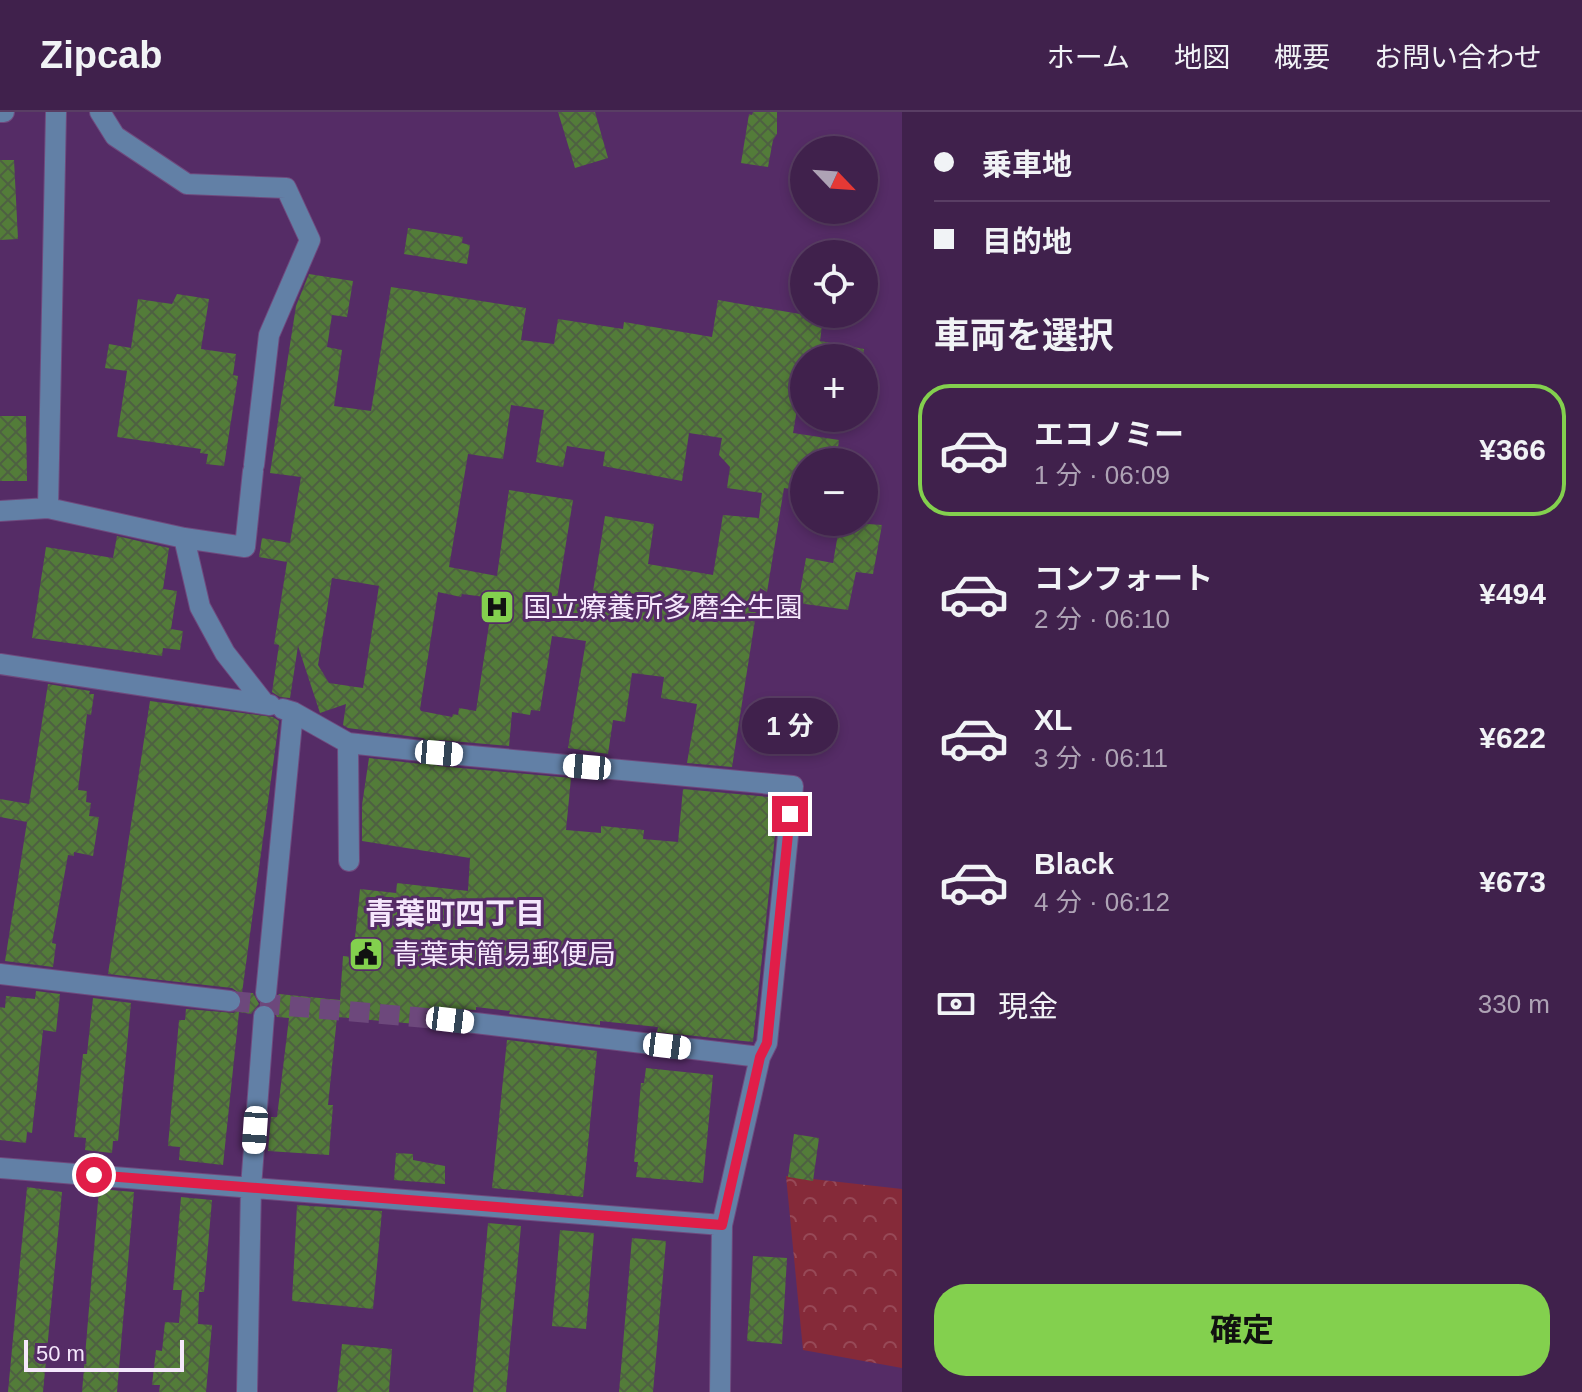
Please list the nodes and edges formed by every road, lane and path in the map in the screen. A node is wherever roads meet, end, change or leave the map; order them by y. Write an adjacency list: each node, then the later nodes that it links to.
1 (56, 112): 3 (lane)
2 (100, 112): 5 (lane)
3 (48, 508): 4 (lane); 5 (lane)
4 (0, 511)
5 (184, 538): 7 (lane)
6 (0, 664): 7 (lane)
7 (277, 707): 8 (lane); 11 (lane)
8 (348, 743): 9 (lane); 15 (lane)
9 (349, 861)
10 (0, 974): 12 (lane)
11 (266, 993)
12 (230, 1001)
13 (264, 1016): 17 (lane)
14 (450, 1020): 15 (lane)
15 (760, 1057): 18 (lane)
16 (0, 1168): 17 (lane)
17 (251, 1187): 18 (lane); 19 (lane)
18 (722, 1225): 20 (lane)
19 (247, 1392)
20 (720, 1392)

